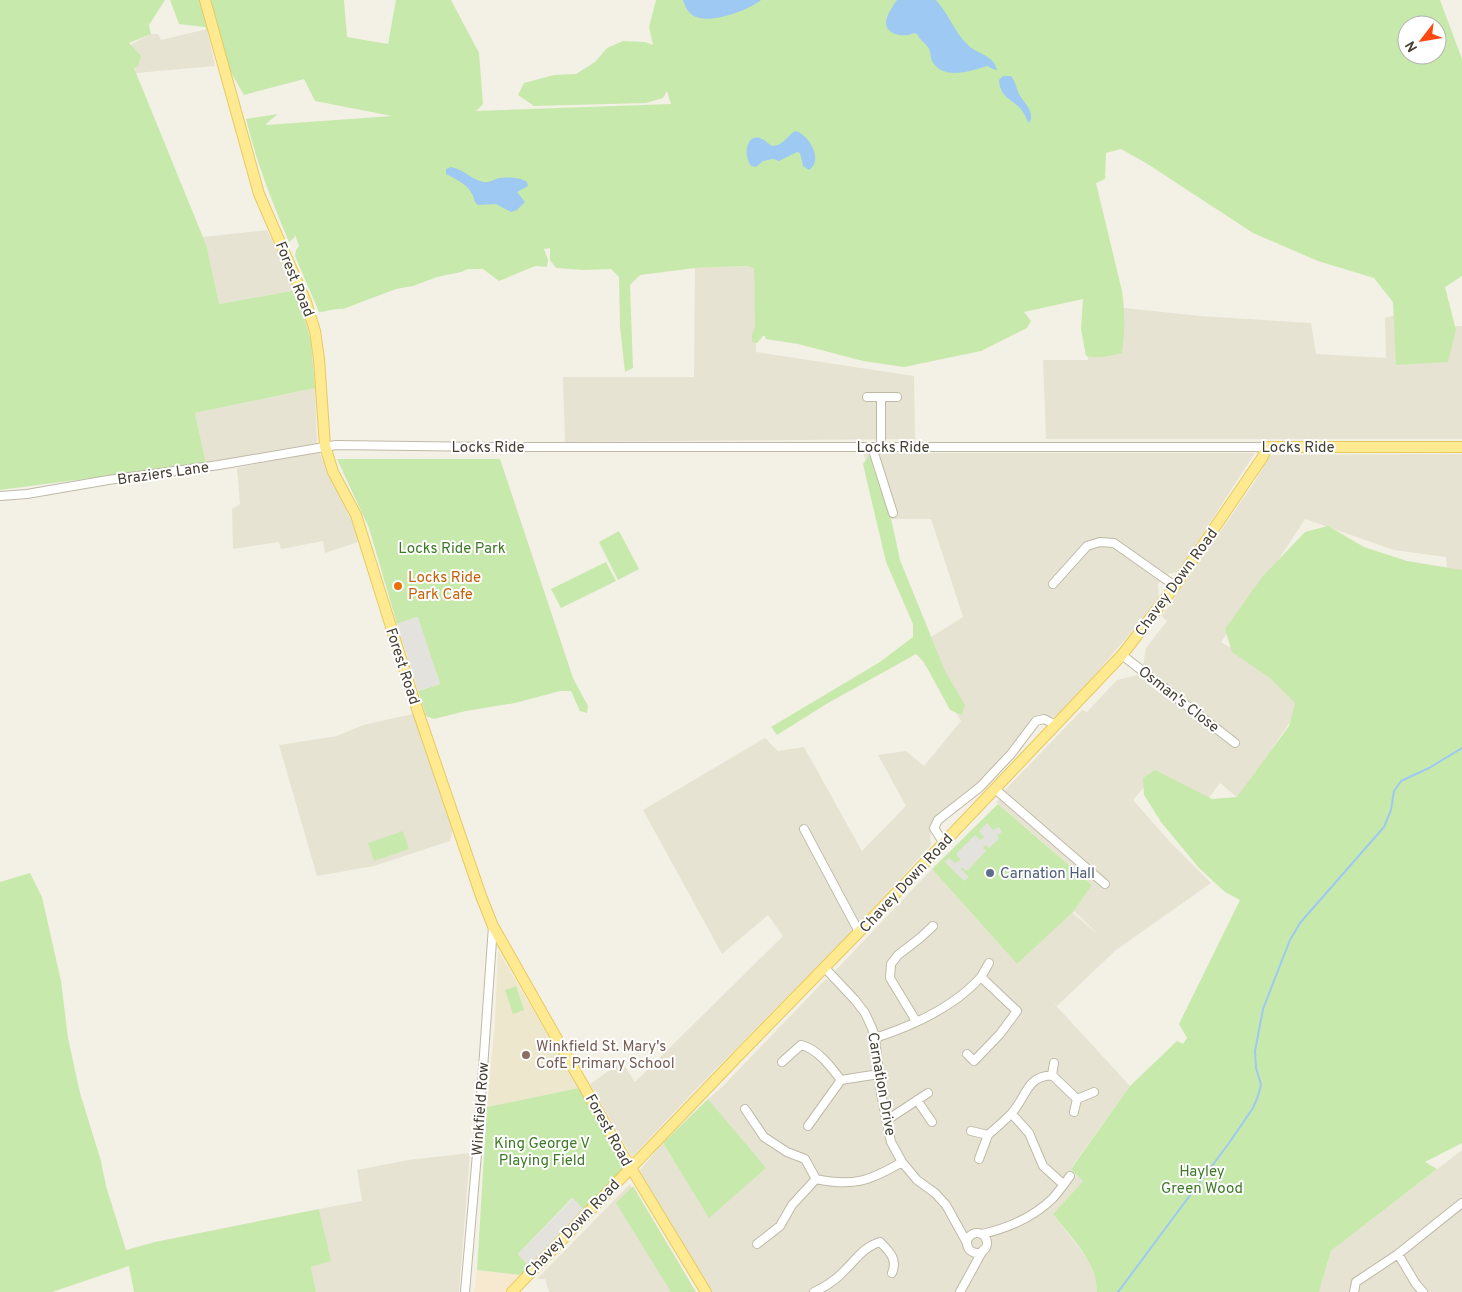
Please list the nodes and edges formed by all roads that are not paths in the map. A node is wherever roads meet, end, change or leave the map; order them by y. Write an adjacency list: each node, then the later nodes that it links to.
1 (205, 0): 5 (main road, Forest Road)
2 (867, 397): 3 (street)
3 (881, 397): 4 (street); 8 (street)
4 (896, 397)
5 (325, 446): 7 (street, Locks Ride); 10 (street, Braziers Lane); 21 (main road, Forest Road)
6 (1462, 446): 9 (main road, Locks Ride)
7 (872, 447): 8 (street, Locks Ride); 11 (street)
8 (881, 447): 9 (street, Locks Ride)
9 (1267, 447): 13 (main road, Chavey Down Road)
10 (0, 496)
11 (893, 513)
12 (1053, 584): 13 (street)
13 (1175, 586): 14 (main road, Chavey Down Road)
14 (1122, 655): 15 (main road, Chavey Down Road); 16 (street, Osman's Close)
15 (1056, 725): 17 (main road, Chavey Down Road); 19 (street)
16 (1235, 743)
17 (995, 790): 19 (main road, Chavey Down Road); 20 (street)
18 (804, 829): 23 (street)
19 (943, 842): 23 (main road, Chavey Down Road)
20 (1105, 884)
21 (493, 926): 49 (main road, Forest Road); 65 (street, Winkfield Row)
22 (933, 926): 27 (street)
23 (860, 932): 25 (main road, Chavey Down Road)
24 (989, 963): 26 (street)
25 (824, 968): 28 (street, Carnation Drive); 49 (main road, Chavey Down Road)
26 (982, 978): 27 (street); 29 (street)
27 (916, 1021): 28 (street)
28 (875, 1038): 32 (street, Carnation Drive)
29 (967, 1054)
30 (782, 1062): 34 (street)
31 (1054, 1063): 33 (street)
32 (879, 1074): 34 (street); 42 (street, Carnation Drive)
33 (1052, 1075): 37 (street); 41 (street)
34 (841, 1080): 44 (street)
35 (1094, 1092): 37 (street)
36 (928, 1093): 38 (street)
37 (1077, 1099): 40 (street)
38 (917, 1100): 42 (street); 43 (street)
39 (746, 1109): 51 (street)
40 (1074, 1112)
41 (1012, 1114): 46 (street); 52 (street)
42 (887, 1120): 48 (street, Carnation Drive)
43 (932, 1122)
44 (808, 1126)
45 (971, 1131): 46 (street)
46 (988, 1135): 47 (street)
47 (979, 1159)
48 (902, 1162): 51 (street); 54 (street, Carnation Drive)
49 (630, 1168): 66 (main road, Chavey Down Road); 67 (main road, Forest Road)
50 (1070, 1176): 52 (street)
51 (816, 1179): 58 (street)
52 (1064, 1184): 55 (street)
53 (1462, 1203): 61 (street)
54 (958, 1224): 56 (street); 59 (street, Carnation Drive)
55 (1004, 1228): 56 (street); 57 (street)
56 (981, 1233): 57 (street); 59 (street)
57 (987, 1242): 60 (street)
58 (757, 1244)
59 (969, 1247): 60 (street); 63 (street, Carnation Drive)
60 (983, 1250): 63 (street)
61 (1398, 1254): 70 (street); 71 (street)
62 (892, 1273): 64 (street)
63 (971, 1273): 69 (street)
64 (828, 1289): 68 (street)
65 (465, 1292)
66 (512, 1292)
67 (706, 1292)
68 (814, 1292)
69 (960, 1292)
70 (1354, 1292)
71 (1423, 1292)

